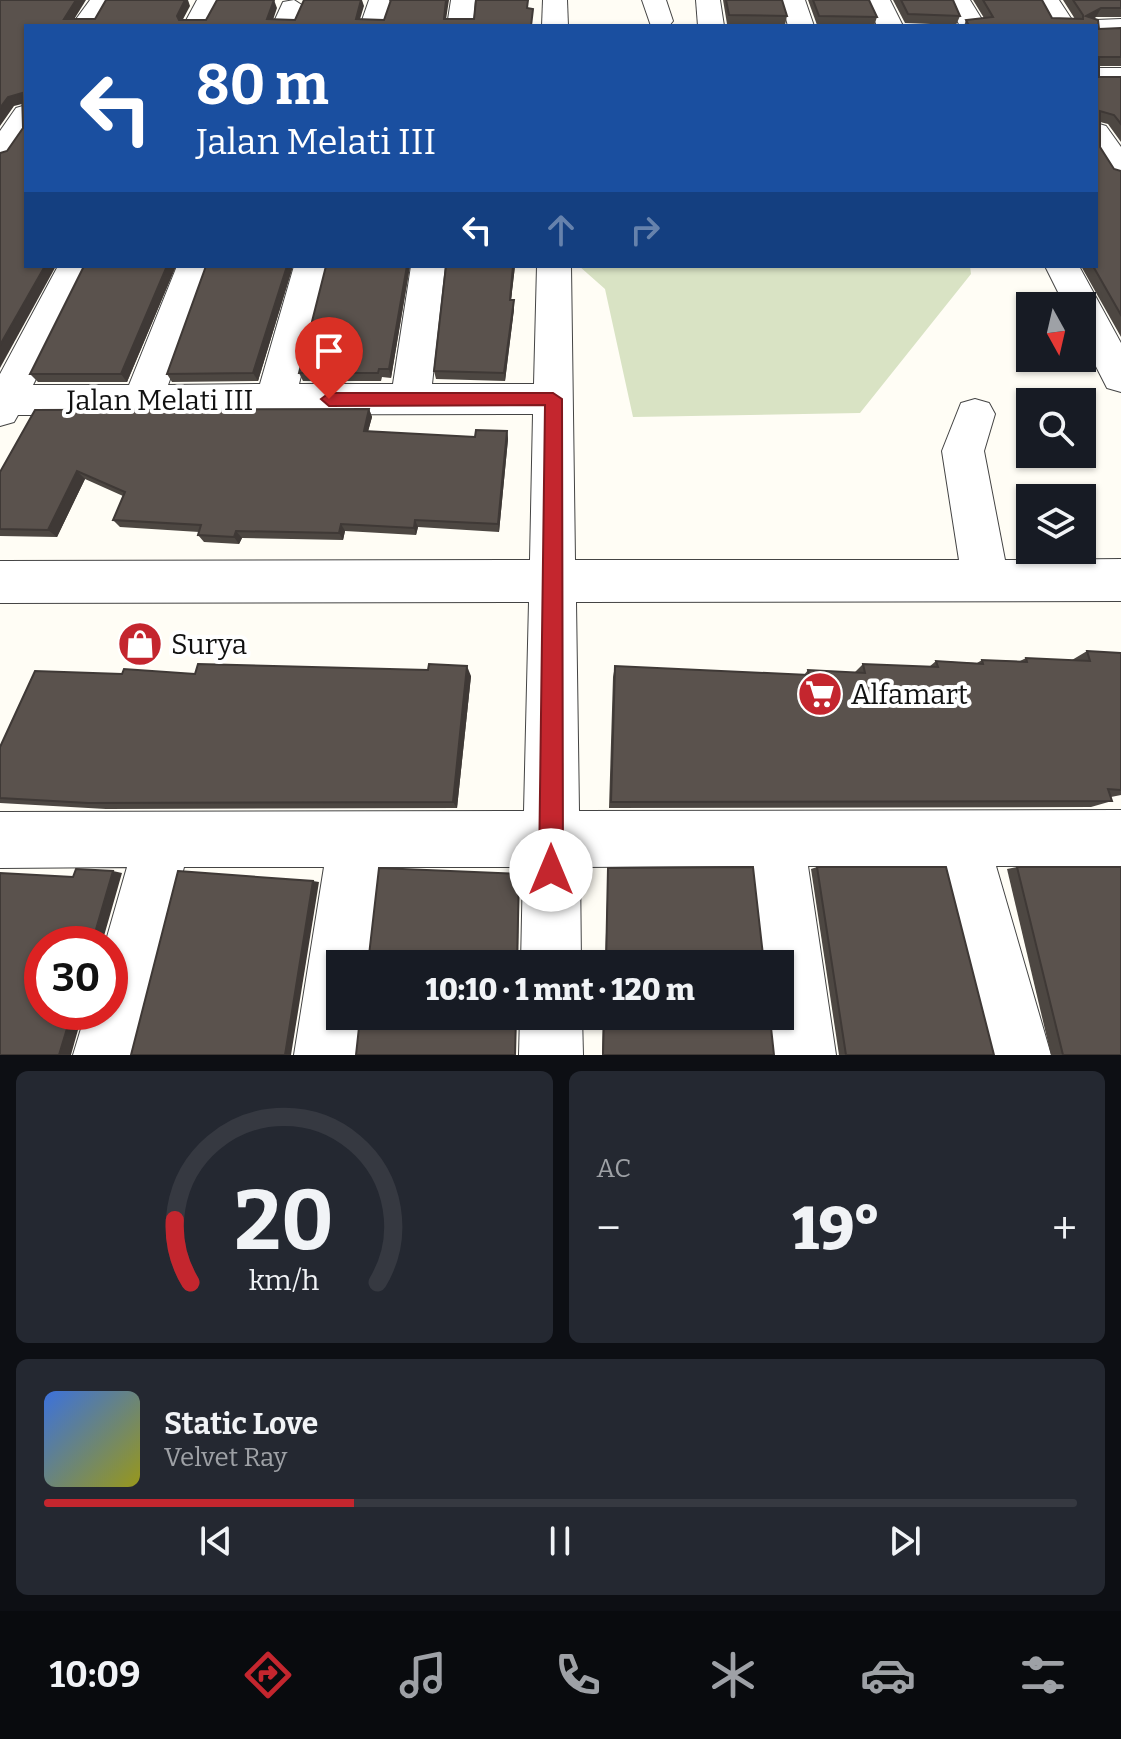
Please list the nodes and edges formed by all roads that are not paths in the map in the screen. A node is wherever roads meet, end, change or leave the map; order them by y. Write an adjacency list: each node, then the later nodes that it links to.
1 (102, 0): 10 (street)
2 (209, 0): 11 (street)
3 (463, 0): 12 (street)
4 (555, 0): 13 (street)
5 (708, 0): 14 (street)
6 (793, 0): 15 (street)
7 (878, 0): 16 (street)
8 (958, 0): 17 (street)
9 (1047, 0): 18 (street)
10 (85, 24)
11 (197, 24)
12 (460, 24)
13 (555, 24)
14 (711, 24)
15 (800, 24)
16 (889, 24)
17 (972, 24)
18 (1062, 24)
19 (1121, 27): 20 (street)
20 (1098, 28)
21 (1098, 76): 22 (street)
22 (1121, 76)
23 (24, 117): 25 (street)
24 (1098, 135): 26 (street)
25 (0, 153)
26 (1121, 170)
27 (74, 268): 38 (street)
28 (193, 268): 34 (street)
29 (310, 268): 35 (street)
30 (428, 268): 37 (street)
31 (554, 268): 36 (street)
32 (1063, 268): 33 (street)
33 (1121, 378)
34 (143, 399): 35 (street, Jalan Melati III); 38 (street, Jalan Melati III)
35 (276, 399): 37 (street, Jalan Melati III)
36 (553, 399): 37 (street, Jalan Melati III); 42 (street)
37 (410, 400)
38 (3, 406)
39 (975, 414): 40 (street)
40 (987, 580): 41 (street); 42 (street)
41 (1121, 580)
42 (553, 581): 43 (street); 44 (street)
43 (0, 582)
44 (551, 838): 47 (street); 48 (street); 51 (street)
45 (1121, 838): 49 (street)
46 (163, 839): 47 (street); 50 (street); 53 (street)
47 (356, 839): 54 (street)
48 (776, 839): 49 (street); 56 (street)
49 (961, 839): 57 (street)
50 (0, 840)
51 (551, 950)
52 (551, 1030): 55 (street)
53 (105, 1055)
54 (326, 1055)
55 (551, 1055)
56 (804, 1055)
57 (1019, 1055)

